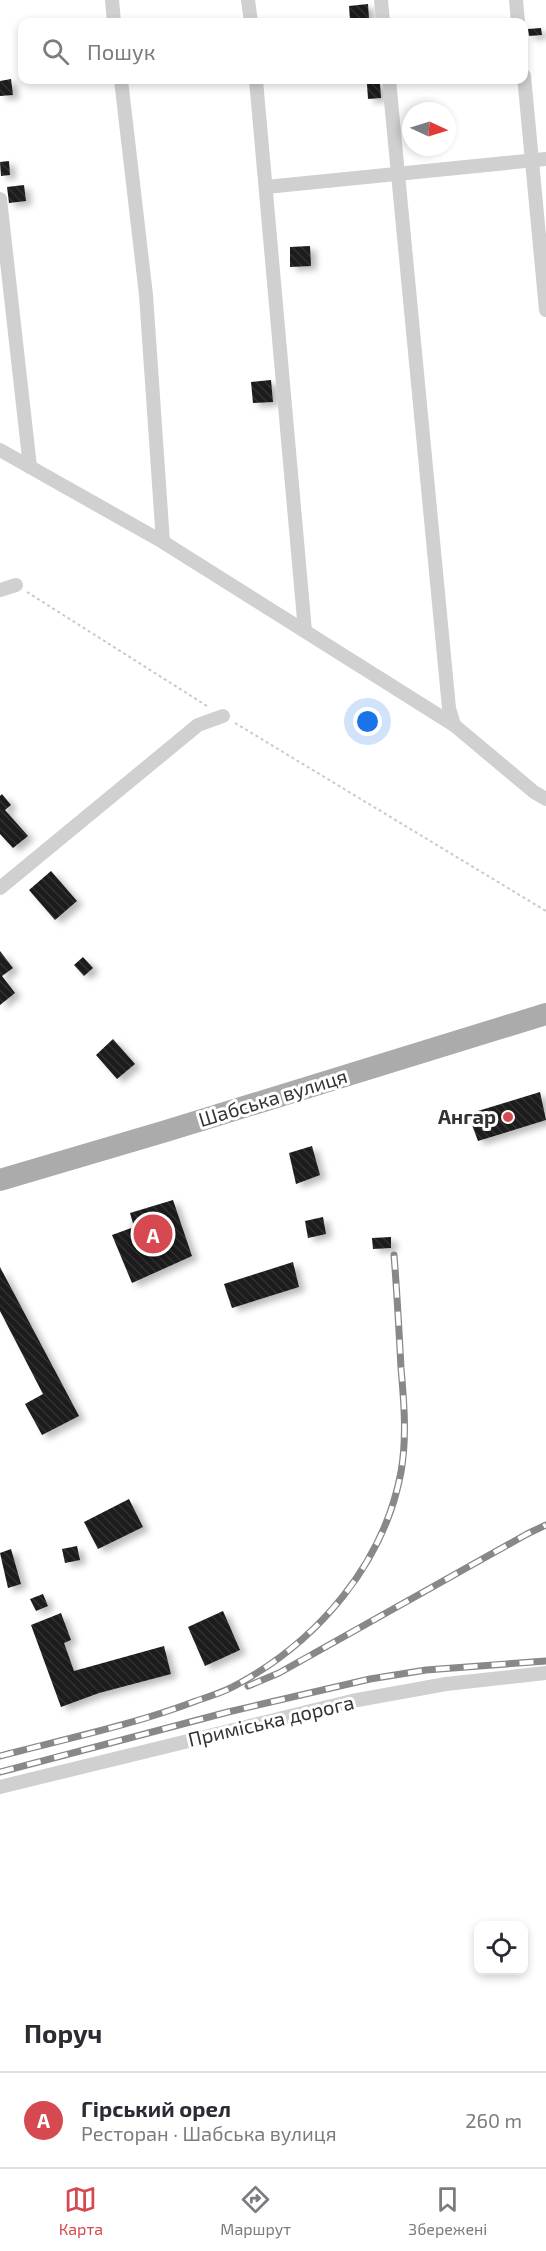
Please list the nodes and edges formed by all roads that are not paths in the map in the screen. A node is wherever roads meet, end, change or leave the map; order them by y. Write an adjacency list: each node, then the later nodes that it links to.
1 (112, 0): 5 (street)
2 (248, 0): 6 (street)
3 (381, 0): 7 (street)
4 (516, 0): 8 (street)
5 (114, 18)
6 (250, 18)
7 (383, 18)
8 (518, 18)
9 (121, 84): 21 (street)
10 (256, 84): 16 (street)
11 (389, 84): 15 (street)
12 (525, 84): 14 (street)
13 (546, 159): 14 (street)
14 (531, 160): 15 (street); 18 (street)
15 (399, 174): 16 (street); 26 (street)
16 (266, 187): 24 (street)
17 (0, 199): 20 (street)
18 (546, 310)
19 (0, 450): 20 (street)
20 (30, 467): 21 (street)
21 (163, 542): 24 (street)
22 (16, 585): 23 (street)
23 (0, 590)
24 (305, 631): 26 (street)
25 (223, 716): 28 (street)
26 (454, 724): 27 (street)
27 (546, 799)
28 (0, 888)
29 (546, 1014): 30 (main road, Шабська вулиця)
30 (0, 1180)
31 (546, 1673): 32 (street, Приміська дорога)
32 (0, 1787)

